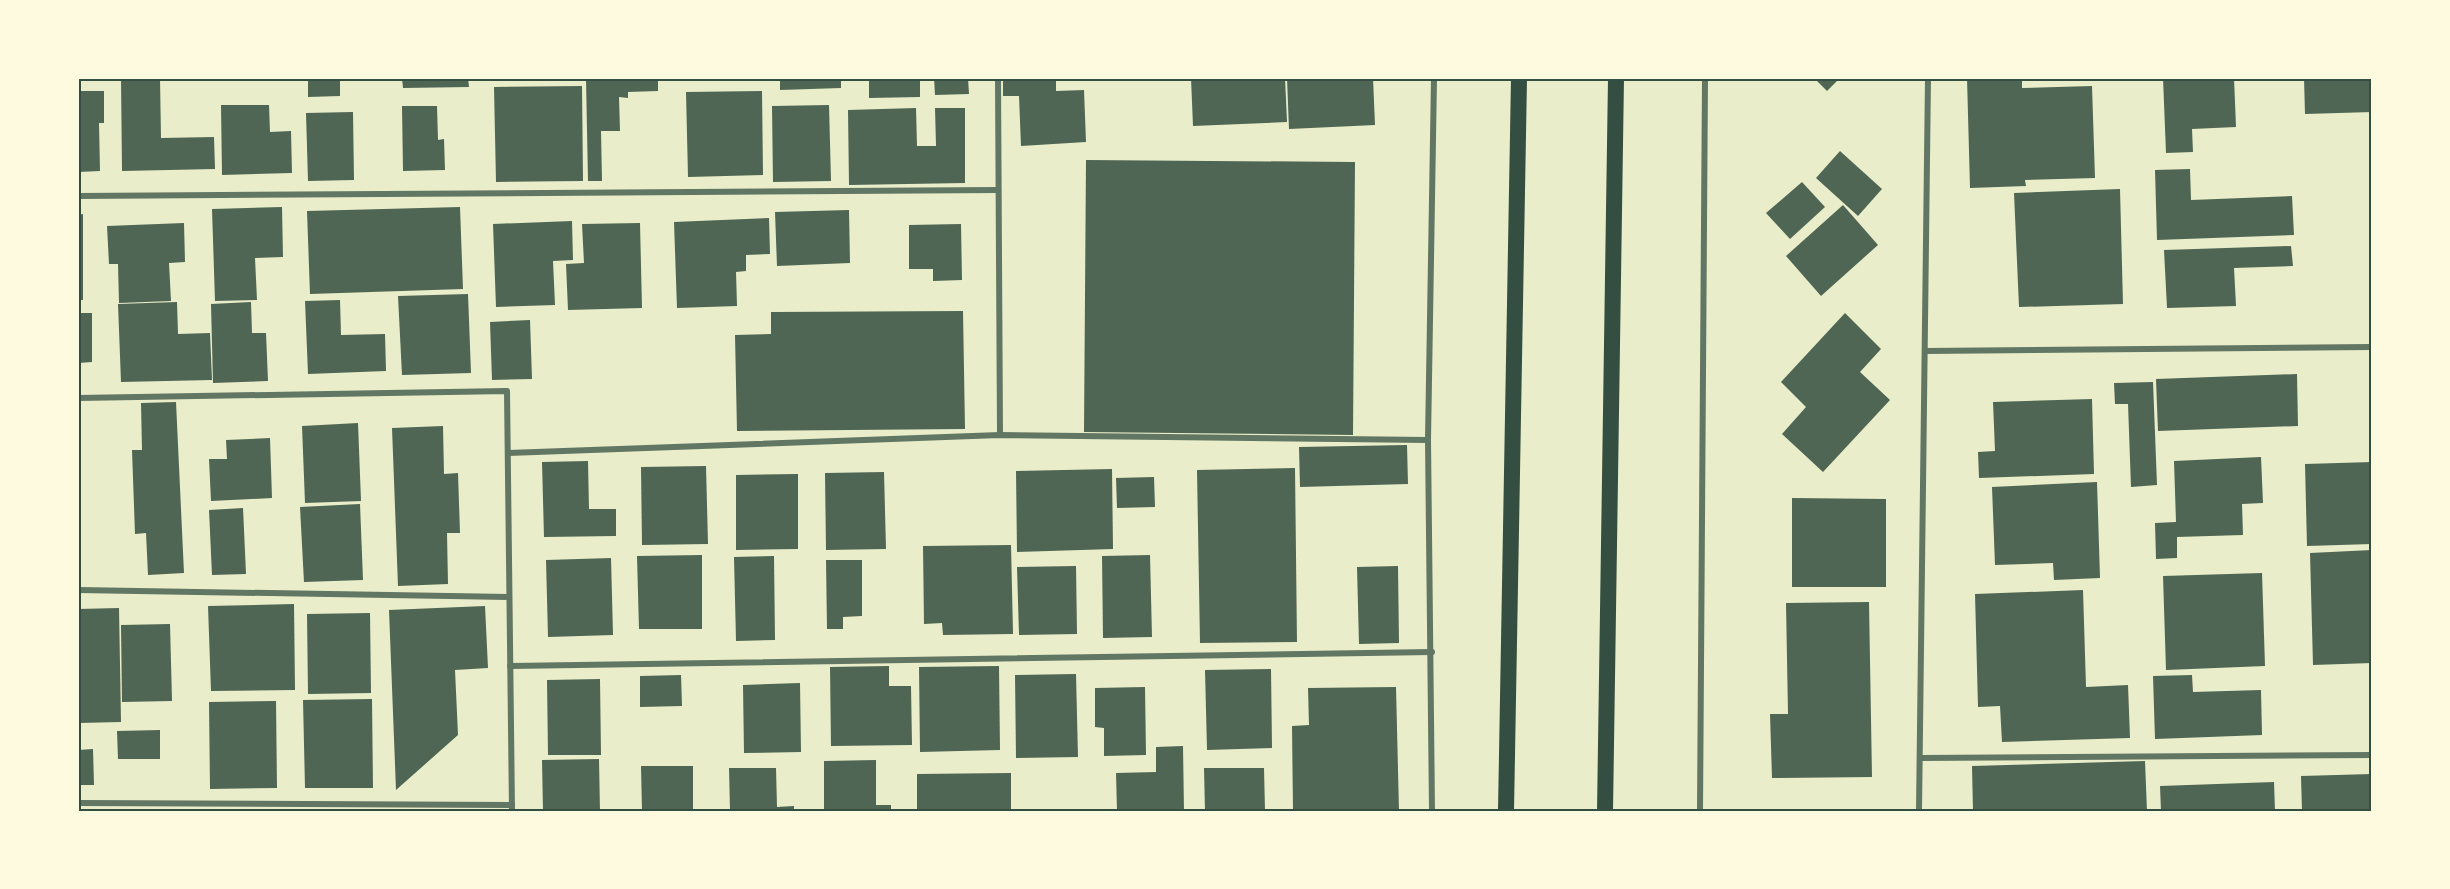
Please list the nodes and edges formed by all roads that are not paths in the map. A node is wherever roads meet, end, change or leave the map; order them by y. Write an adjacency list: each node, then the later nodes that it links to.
1 (998, 78): 7 (street)
2 (1434, 78): 13 (street)
3 (1519, 78): 24 (highway)
4 (1617, 78): 25 (highway)
5 (1705, 78): 26 (street)
6 (1928, 78): 10 (street)
7 (998, 190): 8 (street); 12 (street)
8 (78, 196)
9 (2372, 347): 10 (street)
10 (1924, 351): 20 (street)
11 (78, 398): 14 (street)
12 (1000, 435): 13 (street); 14 (street)
13 (1428, 440): 17 (street)
14 (508, 453): 16 (street)
15 (78, 590): 16 (street)
16 (509, 597): 18 (street)
17 (1432, 652): 18 (street); 23 (street)
18 (510, 666): 22 (street)
19 (2372, 755): 20 (street)
20 (1920, 758): 27 (street)
21 (78, 803): 22 (street)
22 (512, 808)
23 (1432, 811)
24 (1506, 811)
25 (1605, 811)
26 (1700, 811)
27 (1919, 811)

